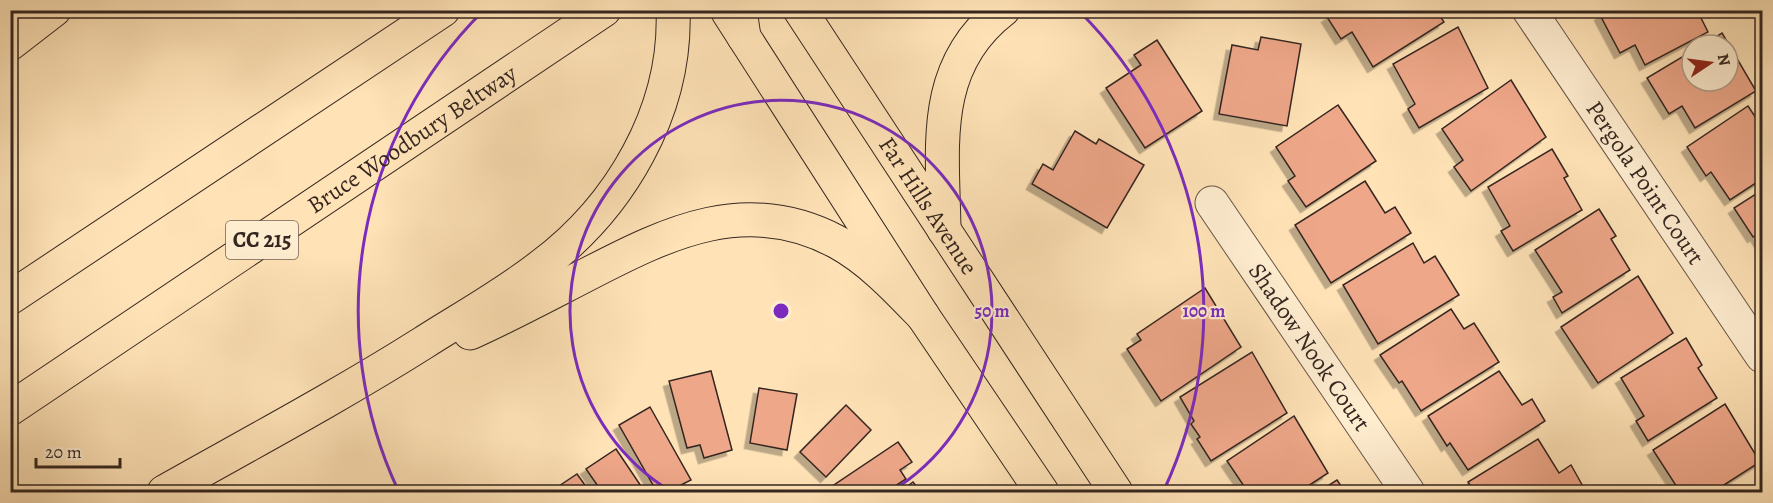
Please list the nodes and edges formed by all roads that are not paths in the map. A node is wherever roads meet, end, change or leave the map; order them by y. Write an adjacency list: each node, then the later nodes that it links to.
1 (54, 10): 9 (main road)
2 (443, 10): 12 (main road)
3 (604, 10): 16 (main road, Bruce Woodbury Beltway / CC 215)
4 (673, 10): 15 (main road)
5 (800, 10): 11 (main road, Far Hills Avenue)
6 (1004, 10): 11 (main road)
7 (1529, 10): 14 (street, Pergola Point Court)
8 (737, 19): 13 (main road)
9 (10, 44)
10 (1212, 203): 20 (street, Shadow Nook Court)
11 (944, 230): 19 (main road, Far Hills Avenue)
12 (10, 298)
13 (923, 315): 15 (main road); 18 (main road)
14 (1762, 356)
15 (357, 385): 17 (main road)
16 (10, 409)
17 (164, 492)
18 (1042, 492)
19 (1116, 492)
20 (1408, 492)

